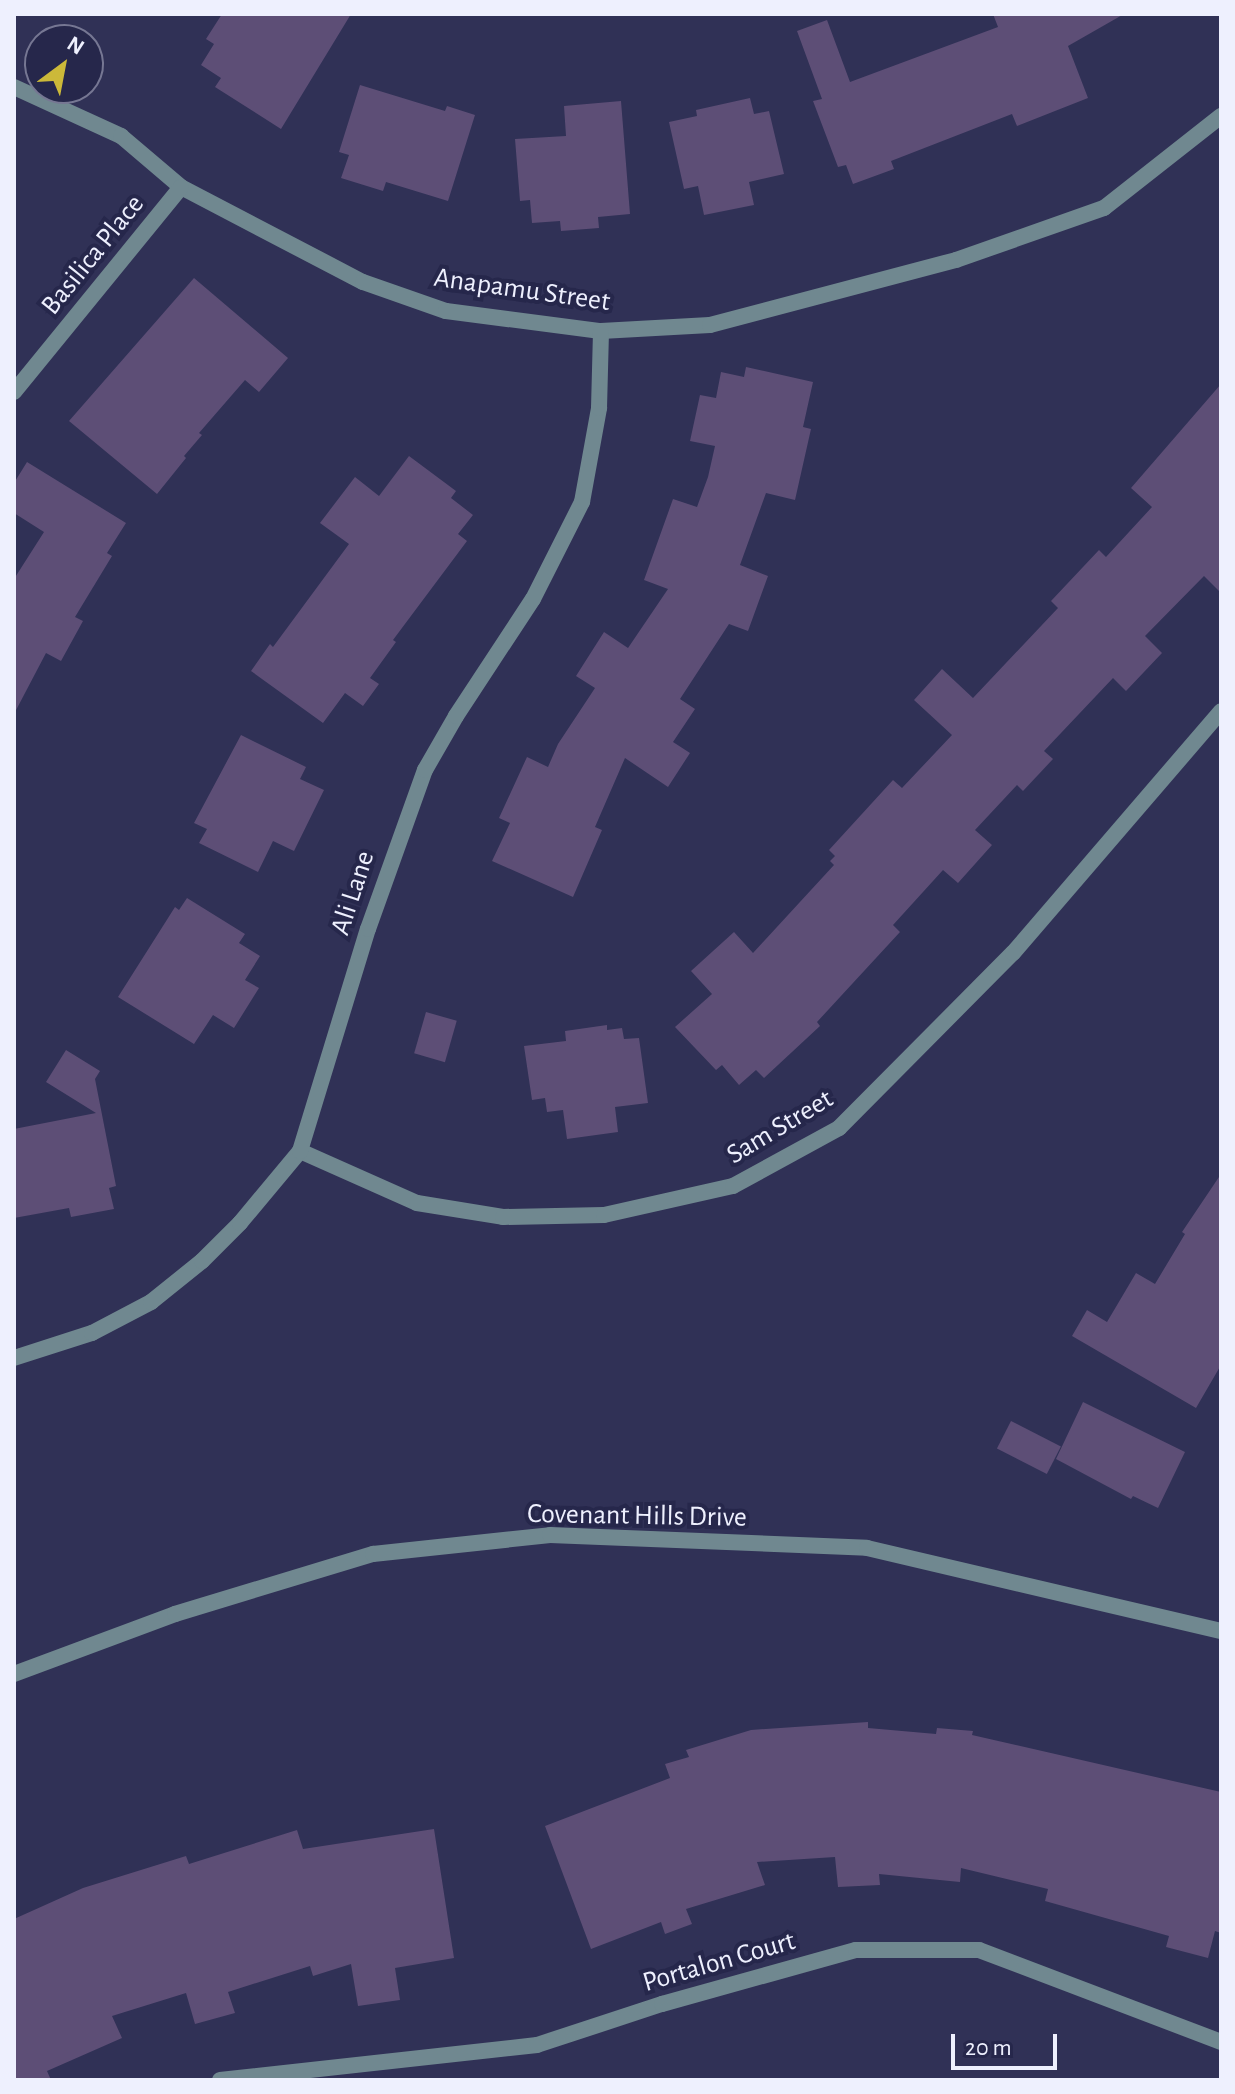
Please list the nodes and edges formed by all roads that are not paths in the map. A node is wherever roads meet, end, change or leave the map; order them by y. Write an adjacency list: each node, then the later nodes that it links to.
1 (14, 87): 3 (street, Anapamu Street)
2 (1221, 116): 4 (street, Anapamu Street)
3 (181, 187): 4 (street, Anapamu Street); 5 (street, Basilica Place)
4 (601, 331): 7 (street, Ali Lane)
5 (14, 392)
6 (1221, 711): 7 (street, Sam Street)
7 (300, 1151): 8 (street, Ali Lane)
8 (14, 1358)
9 (1221, 1631): 10 (street, Covenant Hills Drive)
10 (14, 1674)
11 (1221, 2042): 12 (street, Portalon Court)
12 (220, 2080)

